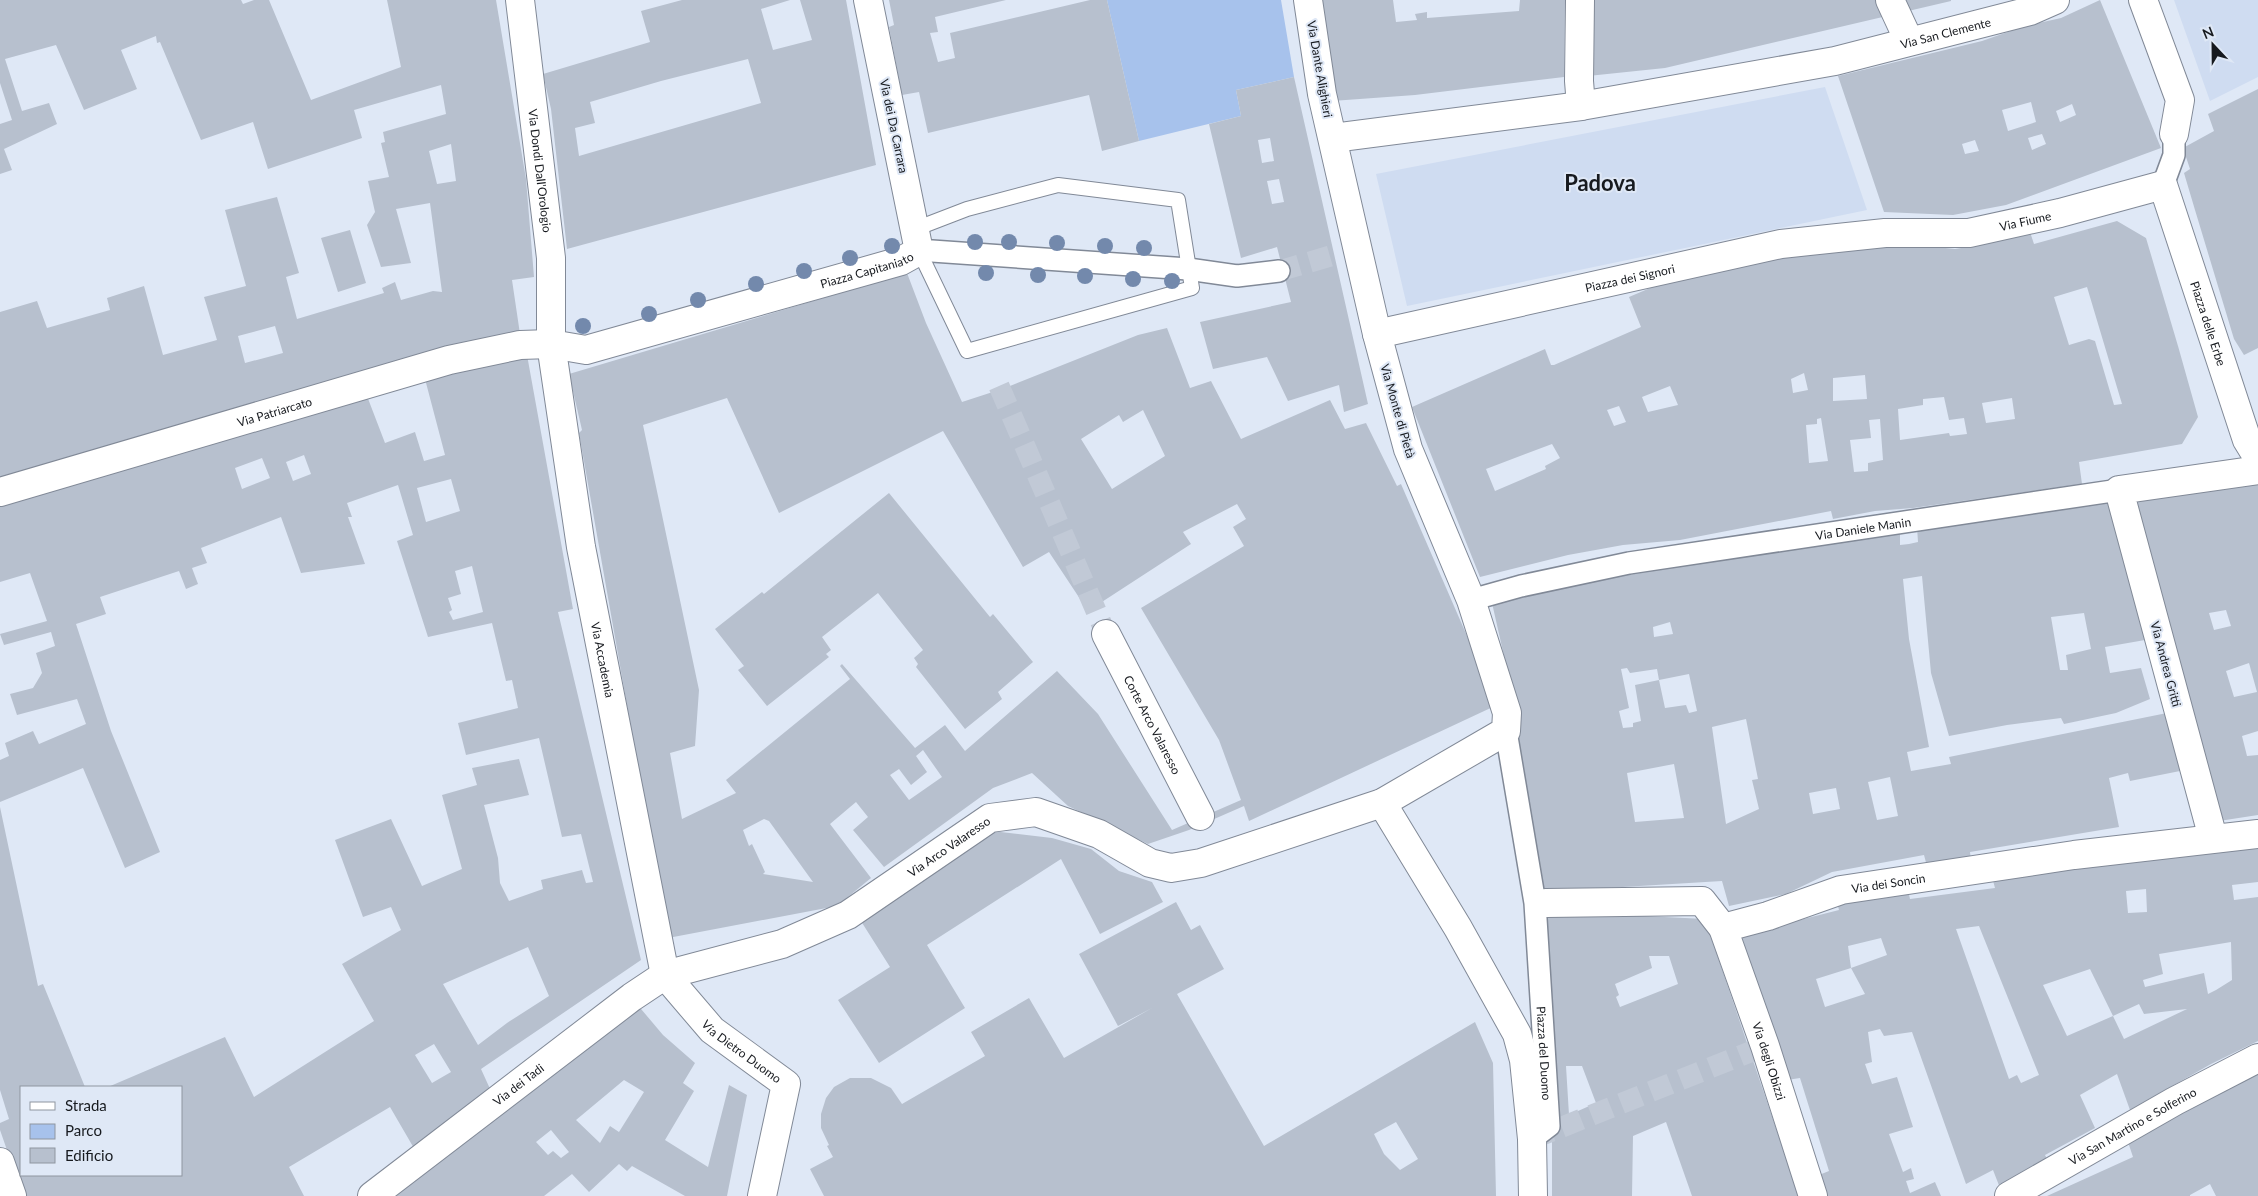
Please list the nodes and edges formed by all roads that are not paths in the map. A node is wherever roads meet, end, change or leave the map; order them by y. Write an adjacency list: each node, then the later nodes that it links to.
1 (520, 0): 18 (street, Via Dondi Dall'Orologio)
2 (868, 0): 14 (street, Via dei Da Carrara)
3 (1308, 0): 11 (street, Via Dante Alighieri)
4 (1580, 0): 9 (street)
5 (1890, 0): 8 (street)
6 (2056, 0): 8 (street, Via San Clemente)
7 (2144, 0): 10 (street)
8 (1910, 41): 9 (street, Via San Clemente)
9 (1581, 106): 11 (street)
10 (2174, 134): 12 (street)
11 (1333, 138): 17 (street, Via Monte di Pietà)
12 (2163, 185): 13 (street, Via Fiume); 19 (street, Piazza delle Erbe)
13 (1885, 233): 17 (street, Piazza dei Signori)
14 (917, 240): 15 (street, Piazza Capitaniato); 15 (lane); 15 (lane); 18 (street, Piazza Capitaniato)
15 (1188, 269): 16 (street, Piazza Capitaniato)
16 (1279, 271)
17 (1377, 334): 23 (street, Via Monte di Pietà)
18 (552, 344): 22 (street, Via Patriarcato); 32 (street, Via Accademia)
19 (2258, 458)
20 (2258, 470): 21 (street, Via Daniele Manin)
21 (2119, 490): 23 (street, Via Daniele Manin); 29 (street, Via Andrea Gritti)
22 (0, 492)
23 (1471, 600): 25 (street, Via Monte di Pietà)
24 (1106, 634): 27 (street, Corte Arco Valaresso)
25 (1506, 731): 26 (street); 30 (street, Piazza del Duomo)
26 (1382, 803): 32 (street, Via Arco Valaresso); 34 (street, Piazza del Duomo)
27 (1204, 824)
28 (2258, 834): 29 (street, Via dei Soncin)
29 (2213, 838): 31 (street, Via dei Soncin)
30 (1540, 903): 31 (street); 34 (street, Piazza del Duomo)
31 (1723, 928): 40 (street, Via degli Obizzi)
32 (666, 975): 37 (street, Via dei Tadi); 38 (street, Via Dietro Duomo)
33 (2258, 1058): 41 (street, Via San Martino e Solferino)
34 (1532, 1139): 39 (street)
35 (0, 1162): 36 (street)
36 (12, 1196)
37 (372, 1196)
38 (762, 1196)
39 (1533, 1196)
40 (1813, 1196)
41 (2009, 1196)

